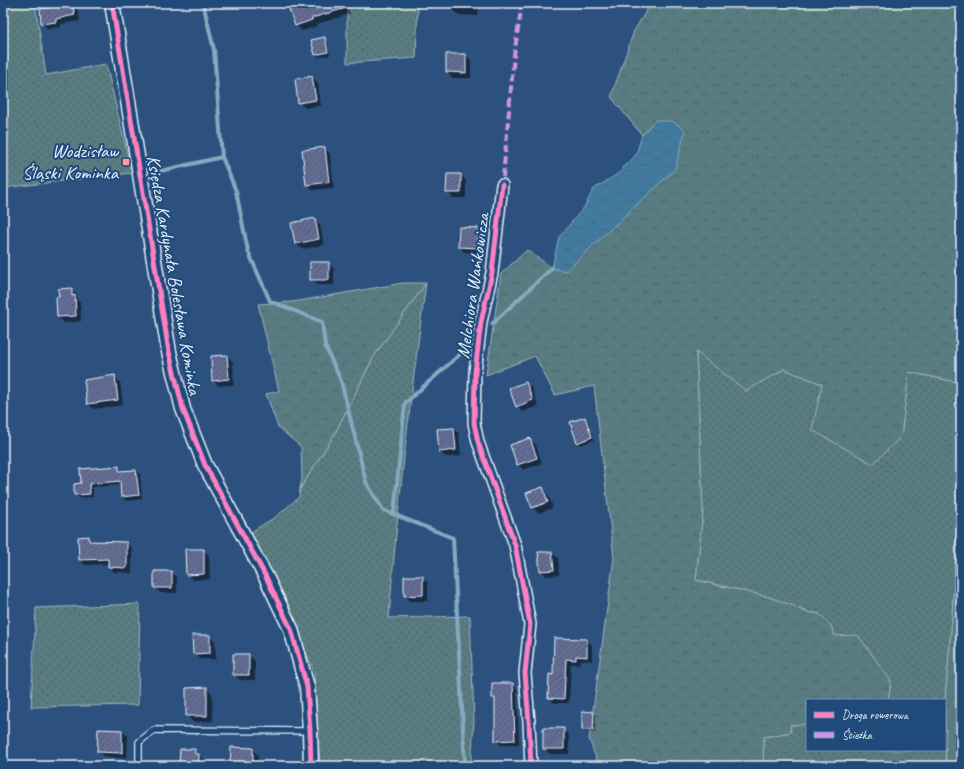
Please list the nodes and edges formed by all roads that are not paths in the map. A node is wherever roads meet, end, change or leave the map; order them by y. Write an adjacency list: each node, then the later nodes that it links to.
1 (112, 3): 3 (street, Księdza Kardynała Bolesława Kominka)
2 (502, 185): 6 (street, Melchiora Wańkowicza)
3 (310, 731): 4 (lane); 5 (street, Księdza Kardynała Bolesława Kominka)
4 (139, 766)
5 (311, 766)
6 (530, 766)

